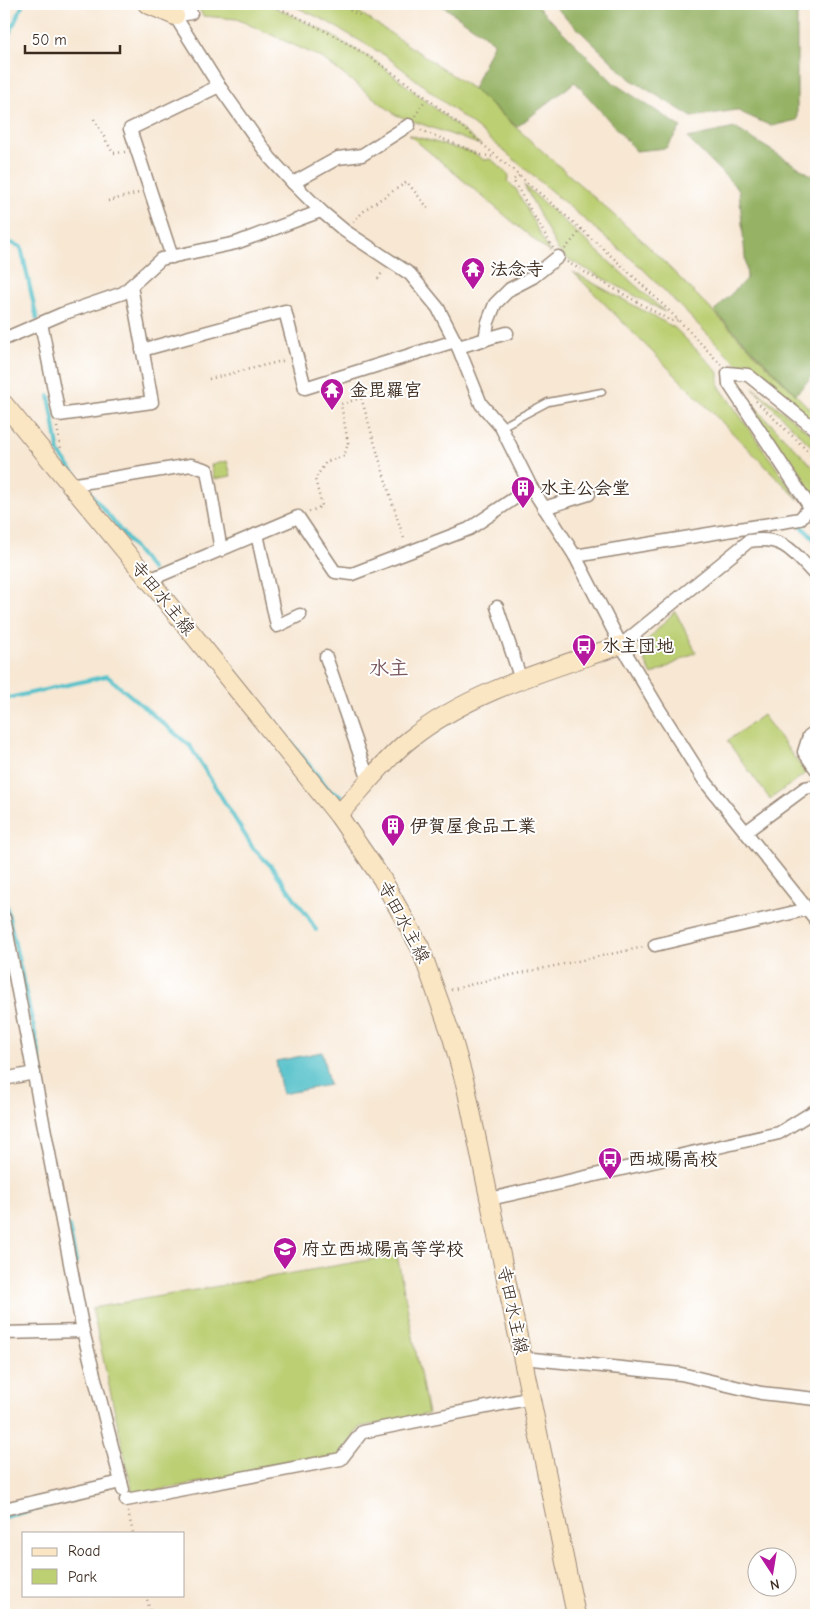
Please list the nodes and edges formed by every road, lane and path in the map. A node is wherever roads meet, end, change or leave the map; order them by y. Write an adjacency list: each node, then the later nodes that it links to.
1 (147, 4): 4 (main road)
2 (270, 4): 7 (path)
3 (331, 4): 5 (path)
4 (179, 10): 6 (street)
5 (363, 17)
6 (219, 86): 10 (street); 13 (street)
7 (426, 99): 9 (path); 11 (path)
8 (94, 119): 10 (path)
9 (409, 125): 11 (path); 13 (street)
10 (136, 150): 14 (street)
11 (497, 157): 12 (path)
12 (519, 176): 18 (path); 21 (path)
13 (293, 182): 17 (street)
14 (150, 190): 15 (path); 20 (street)
15 (108, 201)
16 (428, 208): 19 (path)
17 (321, 211): 19 (street); 20 (street)
18 (582, 229): 21 (path); 23 (path)
19 (345, 231): 28 (street)
20 (172, 257): 22 (street)
21 (558, 257): 23 (path); 27 (street)
22 (130, 286): 24 (street); 29 (street)
23 (680, 320): 32 (path)
24 (41, 322): 26 (street); 38 (street)
25 (506, 334): 27 (street)
26 (4, 339)
27 (485, 340): 28 (street)
28 (456, 344): 31 (street); 39 (street)
29 (142, 350): 30 (street); 38 (street)
30 (297, 357): 31 (street); 33 (path)
31 (353, 373): 35 (path)
32 (728, 373): 40 (street); 47 (street)
33 (209, 379)
34 (602, 392): 39 (lane)
35 (361, 398): 48 (path); 51 (path)
36 (755, 400): 42 (path)
37 (4, 404): 43 (main road, 寺田水主線)
38 (59, 415): 41 (path)
39 (500, 427): 44 (street)
40 (816, 430)
41 (62, 453)
42 (816, 459)
43 (70, 485): 50 (street); 54 (main road, 寺田水主線)
44 (531, 487): 46 (street); 51 (street)
45 (589, 494): 46 (street)
46 (544, 508): 52 (street)
47 (813, 510): 52 (street)
48 (298, 517): 49 (street); 51 (street)
49 (257, 534): 50 (street); 56 (street)
50 (221, 550): 54 (street)
51 (410, 553)
52 (575, 556): 57 (street)
53 (816, 576): 57 (street)
54 (149, 580): 64 (main road, 寺田水主線)
55 (497, 607): 59 (street)
56 (300, 615)
57 (622, 645): 59 (main road); 65 (street)
58 (326, 656): 62 (street)
59 (521, 680): 62 (main road)
60 (816, 730): 61 (street)
61 (816, 769)
62 (369, 781): 64 (main road)
63 (816, 786): 65 (street)
64 (338, 816): 74 (main road, 寺田水主線)
65 (747, 831): 66 (street)
66 (808, 909): 68 (street); 69 (street)
67 (4, 918): 71 (street)
68 (816, 920)
69 (655, 945): 70 (path)
70 (446, 992)
71 (34, 1073): 72 (street); 75 (street)
72 (4, 1079)
73 (816, 1110): 74 (street)
74 (490, 1199): 77 (main road, 寺田水主線)
75 (83, 1331): 76 (street); 80 (street)
76 (4, 1333)
77 (523, 1358): 78 (main road, 寺田水主線); 79 (street)
78 (532, 1398): 80 (street); 84 (main road, 寺田水主線)
79 (816, 1399)
80 (123, 1489): 81 (street)
81 (4, 1509)
82 (146, 1596): 83 (path)
83 (151, 1615)
84 (576, 1615)

